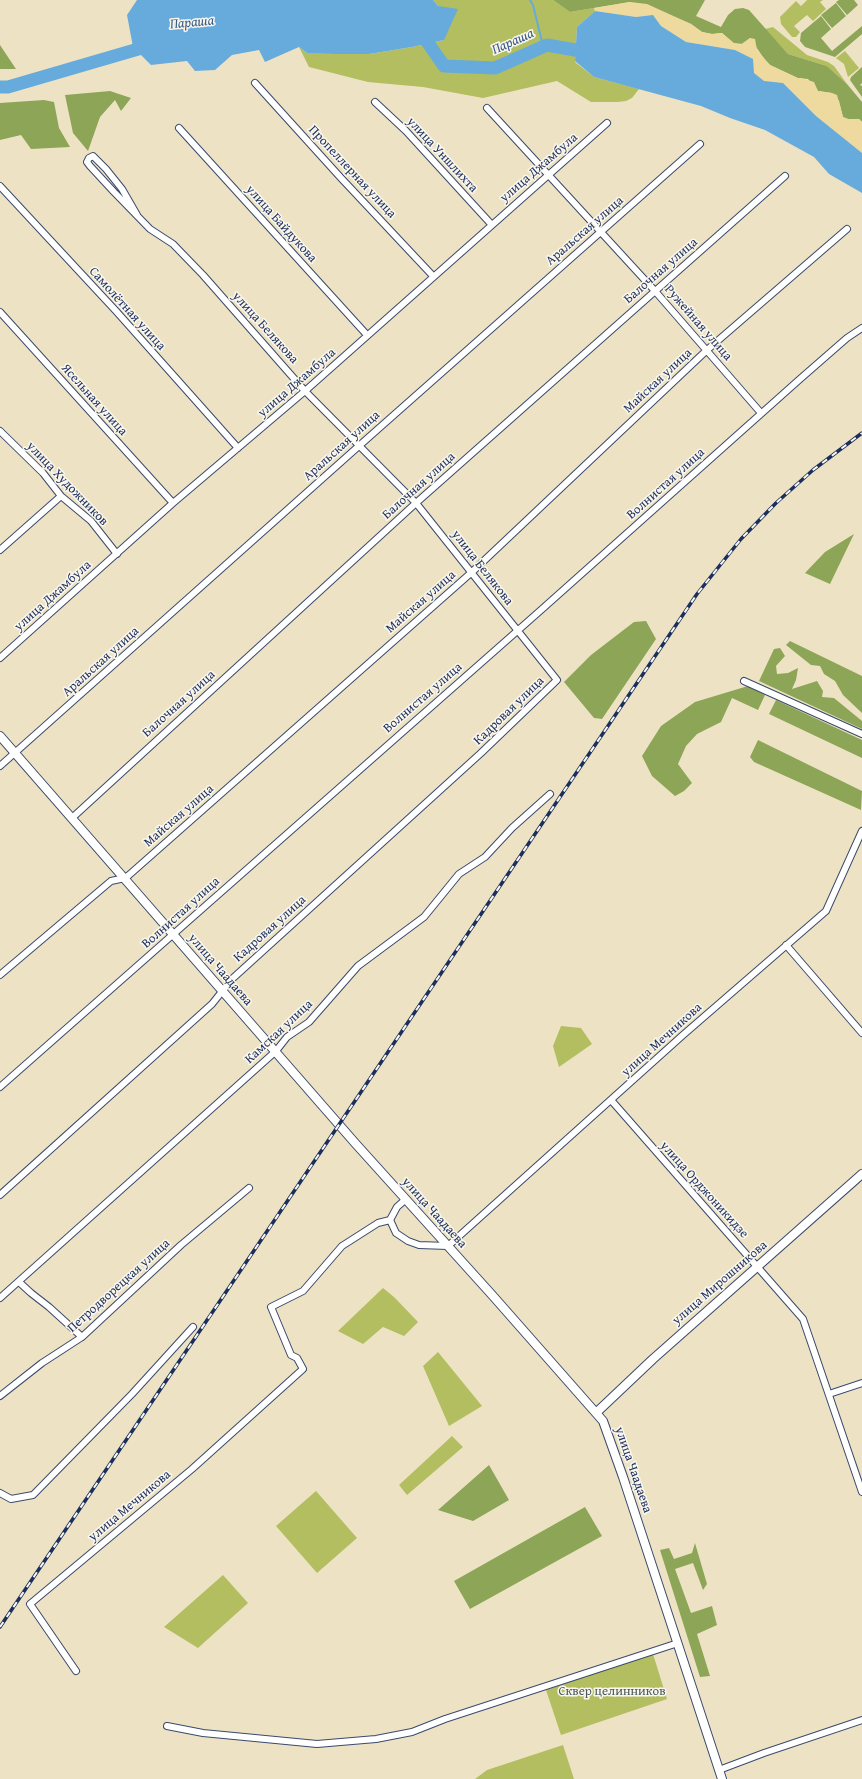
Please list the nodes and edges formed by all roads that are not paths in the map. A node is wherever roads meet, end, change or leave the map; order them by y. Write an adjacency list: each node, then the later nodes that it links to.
1 (255, 82): 14 (street, Пропеллерная улица)
2 (375, 102): 11 (street, улица Уншлихта)
3 (487, 108): 7 (street, Ружейная улица)
4 (607, 123): 7 (street, улица Джамбула)
5 (179, 128): 18 (street, улица Байдукова)
6 (700, 144): 13 (street, Аральская улица)
7 (549, 174): 11 (street, улица Джамбула); 13 (street, Ружейная улица)
8 (786, 176): 15 (street, Балочная улица)
9 (0, 186): 24 (street, Самолётная улица)
10 (137, 215): 10 (street, улица Белякова); 20 (street, улица Белякова)
11 (491, 224): 14 (street, улица Джамбула)
12 (847, 230): 19 (street, Майская улица)
13 (601, 232): 15 (street, Ружейная улица); 23 (street, Аральская улица)
14 (433, 276): 18 (street, улица Джамбула)
15 (655, 291): 19 (street, Ружейная улица); 26 (street, Балочная улица)
16 (0, 312): 27 (street, Ясельная улица)
17 (862, 328): 21 (street, Волнистая улица)
18 (367, 335): 20 (street, улица Джамбула)
19 (707, 350): 21 (street, Ружейная улица); 30 (street, Майская улица)
20 (305, 391): 23 (street, улица Белякова); 24 (street, улица Джамбула)
21 (761, 413): 31 (street, Волнистая улица)
22 (0, 431): 25 (street, улица Художников)
23 (360, 444): 26 (street, улица Белякова); 37 (street, Аральская улица)
24 (238, 448): 27 (street, улица Джамбула)
25 (61, 496): 28 (street); 29 (street, улица Художников)
26 (416, 502): 30 (street, улица Белякова); 40 (street, Балочная улица)
27 (173, 503): 29 (street, улица Джамбула)
28 (0, 550)
29 (118, 554): 32 (street, улица Джамбула)
30 (472, 572): 31 (street, улица Белякова); 42 (street, Майская улица)
31 (517, 631): 33 (street, улица Белякова); 43 (street, Волнистая улица)
32 (0, 658)
33 (557, 680): 46 (street, Кадровая улица)
34 (744, 681): 35 (street)
35 (862, 734)
36 (0, 736): 37 (street, улица Чаадаева)
37 (15, 753): 38 (street, Аральская улица); 40 (street, улица Чаадаева)
38 (0, 766)
39 (550, 794): 48 (street, Камская улица)
40 (72, 818): 42 (street, улица Чаадаева)
41 (862, 831): 44 (street, улица Мечникова)
42 (125, 878): 43 (street, улица Чаадаева); 45 (street, Майская улица)
43 (173, 935): 46 (street, улица Чаадаева); 49 (street, Волнистая улица)
44 (786, 945): 47 (street); 50 (street, улица Мечникова)
45 (0, 975)
46 (223, 993): 48 (street, улица Чаадаева); 53 (street, Кадровая улица)
47 (862, 1033)
48 (276, 1051): 54 (street, улица Чаадаева); 58 (street, Камская улица)
49 (0, 1087)
50 (612, 1100): 56 (street, улица Мечникова); 57 (street, улица Орджоникидзе)
51 (862, 1174): 57 (street, улица Мирошникова)
52 (249, 1188): 61 (street, Петродворецкая улица)
53 (0, 1195)
54 (406, 1199): 55 (street); 56 (street, улица Чаадаева)
55 (390, 1220): 56 (street); 69 (street, улица Мечникова)
56 (448, 1246): 65 (street, улица Чаадаева)
57 (758, 1267): 63 (street, улица Орджоникидзе); 65 (street, улица Мирошникова)
58 (19, 1282): 59 (street, Камская улица); 61 (street)
59 (0, 1298)
60 (193, 1327): 67 (street)
61 (82, 1337): 64 (street, Петродворецкая улица)
62 (862, 1383): 63 (street)
63 (830, 1394): 66 (street, улица Орджоникидзе)
64 (0, 1396)
65 (596, 1412): 68 (street, улица Чаадаева)
66 (862, 1492)
67 (0, 1494)
68 (678, 1643): 71 (street); 72 (street, улица Чаадаева)
69 (76, 1671)
70 (862, 1720): 72 (street)
71 (167, 1726)
72 (720, 1770): 73 (street, улица Чаадаева)
73 (722, 1779)

